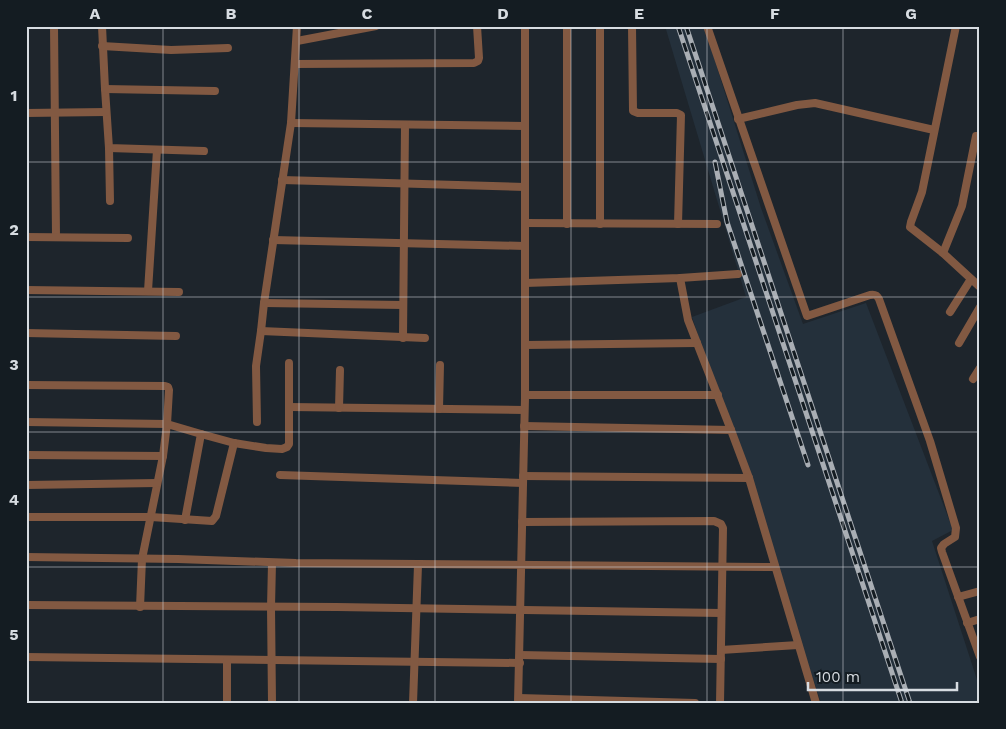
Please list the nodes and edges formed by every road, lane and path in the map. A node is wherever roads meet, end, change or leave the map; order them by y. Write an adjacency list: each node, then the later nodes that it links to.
1 (54, 26): 18 (street)
2 (102, 26): 13 (street)
3 (298, 26): 12 (street)
4 (478, 26): 15 (street)
5 (524, 26): 24 (street)
6 (567, 26): 35 (street)
7 (600, 26): 36 (street)
8 (632, 26): 37 (street)
9 (707, 26): 21 (street)
10 (956, 26): 25 (street)
11 (372, 27): 12 (street)
12 (296, 41): 15 (street)
13 (102, 46): 14 (street); 16 (street)
14 (228, 48)
15 (295, 64): 22 (street)
16 (105, 89): 17 (street); 19 (street)
17 (216, 92)
18 (54, 112): 19 (street); 20 (street); 40 (street)
19 (106, 112): 27 (street)
20 (26, 113)
21 (738, 119): 25 (street); 104 (street)
22 (291, 123): 23 (street); 30 (street)
23 (405, 124): 24 (street); 31 (street)
24 (525, 126): 32 (street)
25 (934, 130): 45 (street)
26 (976, 136): 45 (street)
27 (109, 148): 28 (street); 33 (street)
28 (157, 150): 29 (street); 52 (street)
29 (204, 151)
30 (282, 180): 31 (street); 42 (street)
31 (404, 184): 32 (street); 43 (street)
32 (525, 187): 34 (street)
33 (110, 200)
34 (525, 223): 35 (street); 44 (street)
35 (567, 224): 36 (street)
36 (600, 224): 37 (street)
37 (678, 224): 38 (street)
38 (717, 224)
39 (26, 237): 40 (street)
40 (56, 237): 41 (street)
41 (128, 238)
42 (273, 240): 43 (street); 54 (street)
43 (403, 243): 44 (street); 55 (street)
44 (525, 246): 49 (street)
45 (943, 253): 48 (street)
46 (738, 274): 47 (street)
47 (680, 278): 49 (street); 63 (street)
48 (971, 279): 50 (street); 57 (street)
49 (525, 283): 65 (street)
50 (980, 287)
51 (26, 290): 52 (street)
52 (148, 291): 53 (street)
53 (179, 292)
54 (264, 303): 55 (street); 58 (street)
55 (403, 305): 61 (street)
56 (980, 307): 64 (street)
57 (950, 312)
58 (262, 331): 61 (street); 79 (street)
59 (26, 332): 60 (street)
60 (176, 336)
61 (403, 338): 62 (street)
62 (425, 338)
63 (697, 343): 65 (street); 73 (street)
64 (959, 343)
65 (525, 345): 72 (street)
66 (289, 364): 74 (street)
67 (440, 365): 76 (street)
68 (980, 368): 70 (street)
69 (340, 370): 75 (street)
70 (974, 379)
71 (26, 385): 80 (street)
72 (525, 395): 73 (street); 77 (street)
73 (718, 395): 82 (street)
74 (290, 407): 75 (street); 84 (street)
75 (339, 408): 76 (street)
76 (439, 409): 77 (street)
77 (524, 410): 81 (street)
78 (26, 422): 80 (street)
79 (257, 422)
80 (167, 424): 83 (street); 86 (street)
81 (524, 426): 82 (street); 89 (street)
82 (731, 430): 88 (street)
83 (200, 434): 84 (street); 94 (street)
84 (234, 443): 94 (street)
85 (26, 455): 86 (street)
86 (163, 456): 90 (street)
87 (280, 475): 89 (street)
88 (749, 478): 89 (street); 102 (street)
89 (523, 479): 95 (street)
90 (157, 483): 91 (street); 93 (street)
91 (26, 484)
92 (26, 517): 93 (street)
93 (151, 517): 94 (street); 97 (street)
94 (185, 520)
95 (522, 522): 100 (street); 101 (street)
96 (26, 557): 97 (street)
97 (142, 559): 98 (street); 106 (street)
98 (272, 562): 99 (street); 107 (street)
99 (418, 565): 100 (street); 108 (street)
100 (521, 566): 101 (street); 109 (street)
101 (722, 567): 102 (street); 110 (street)
102 (774, 567): 113 (street)
103 (980, 590): 104 (street)
104 (958, 597): 112 (street)
105 (26, 605): 106 (street)
106 (140, 607): 107 (street)
107 (271, 607): 108 (street); 120 (street)
108 (417, 609): 109 (street); 121 (street)
109 (520, 611): 110 (street); 117 (street)
110 (721, 613): 114 (street)
111 (980, 618): 112 (street)
112 (967, 623): 115 (street)
113 (798, 645): 114 (street); 128 (street)
114 (721, 650): 118 (street)
115 (980, 656)
116 (26, 658): 119 (street)
117 (520, 659): 118 (street); 121 (street); 122 (street)
118 (721, 659): 127 (street)
119 (227, 660): 120 (street); 123 (street)
120 (272, 660): 121 (street); 124 (street)
121 (415, 662): 125 (street)
122 (518, 700): 126 (street)
123 (227, 703)
124 (272, 703)
125 (413, 703)
126 (695, 703)
127 (720, 703)
128 (816, 703)

